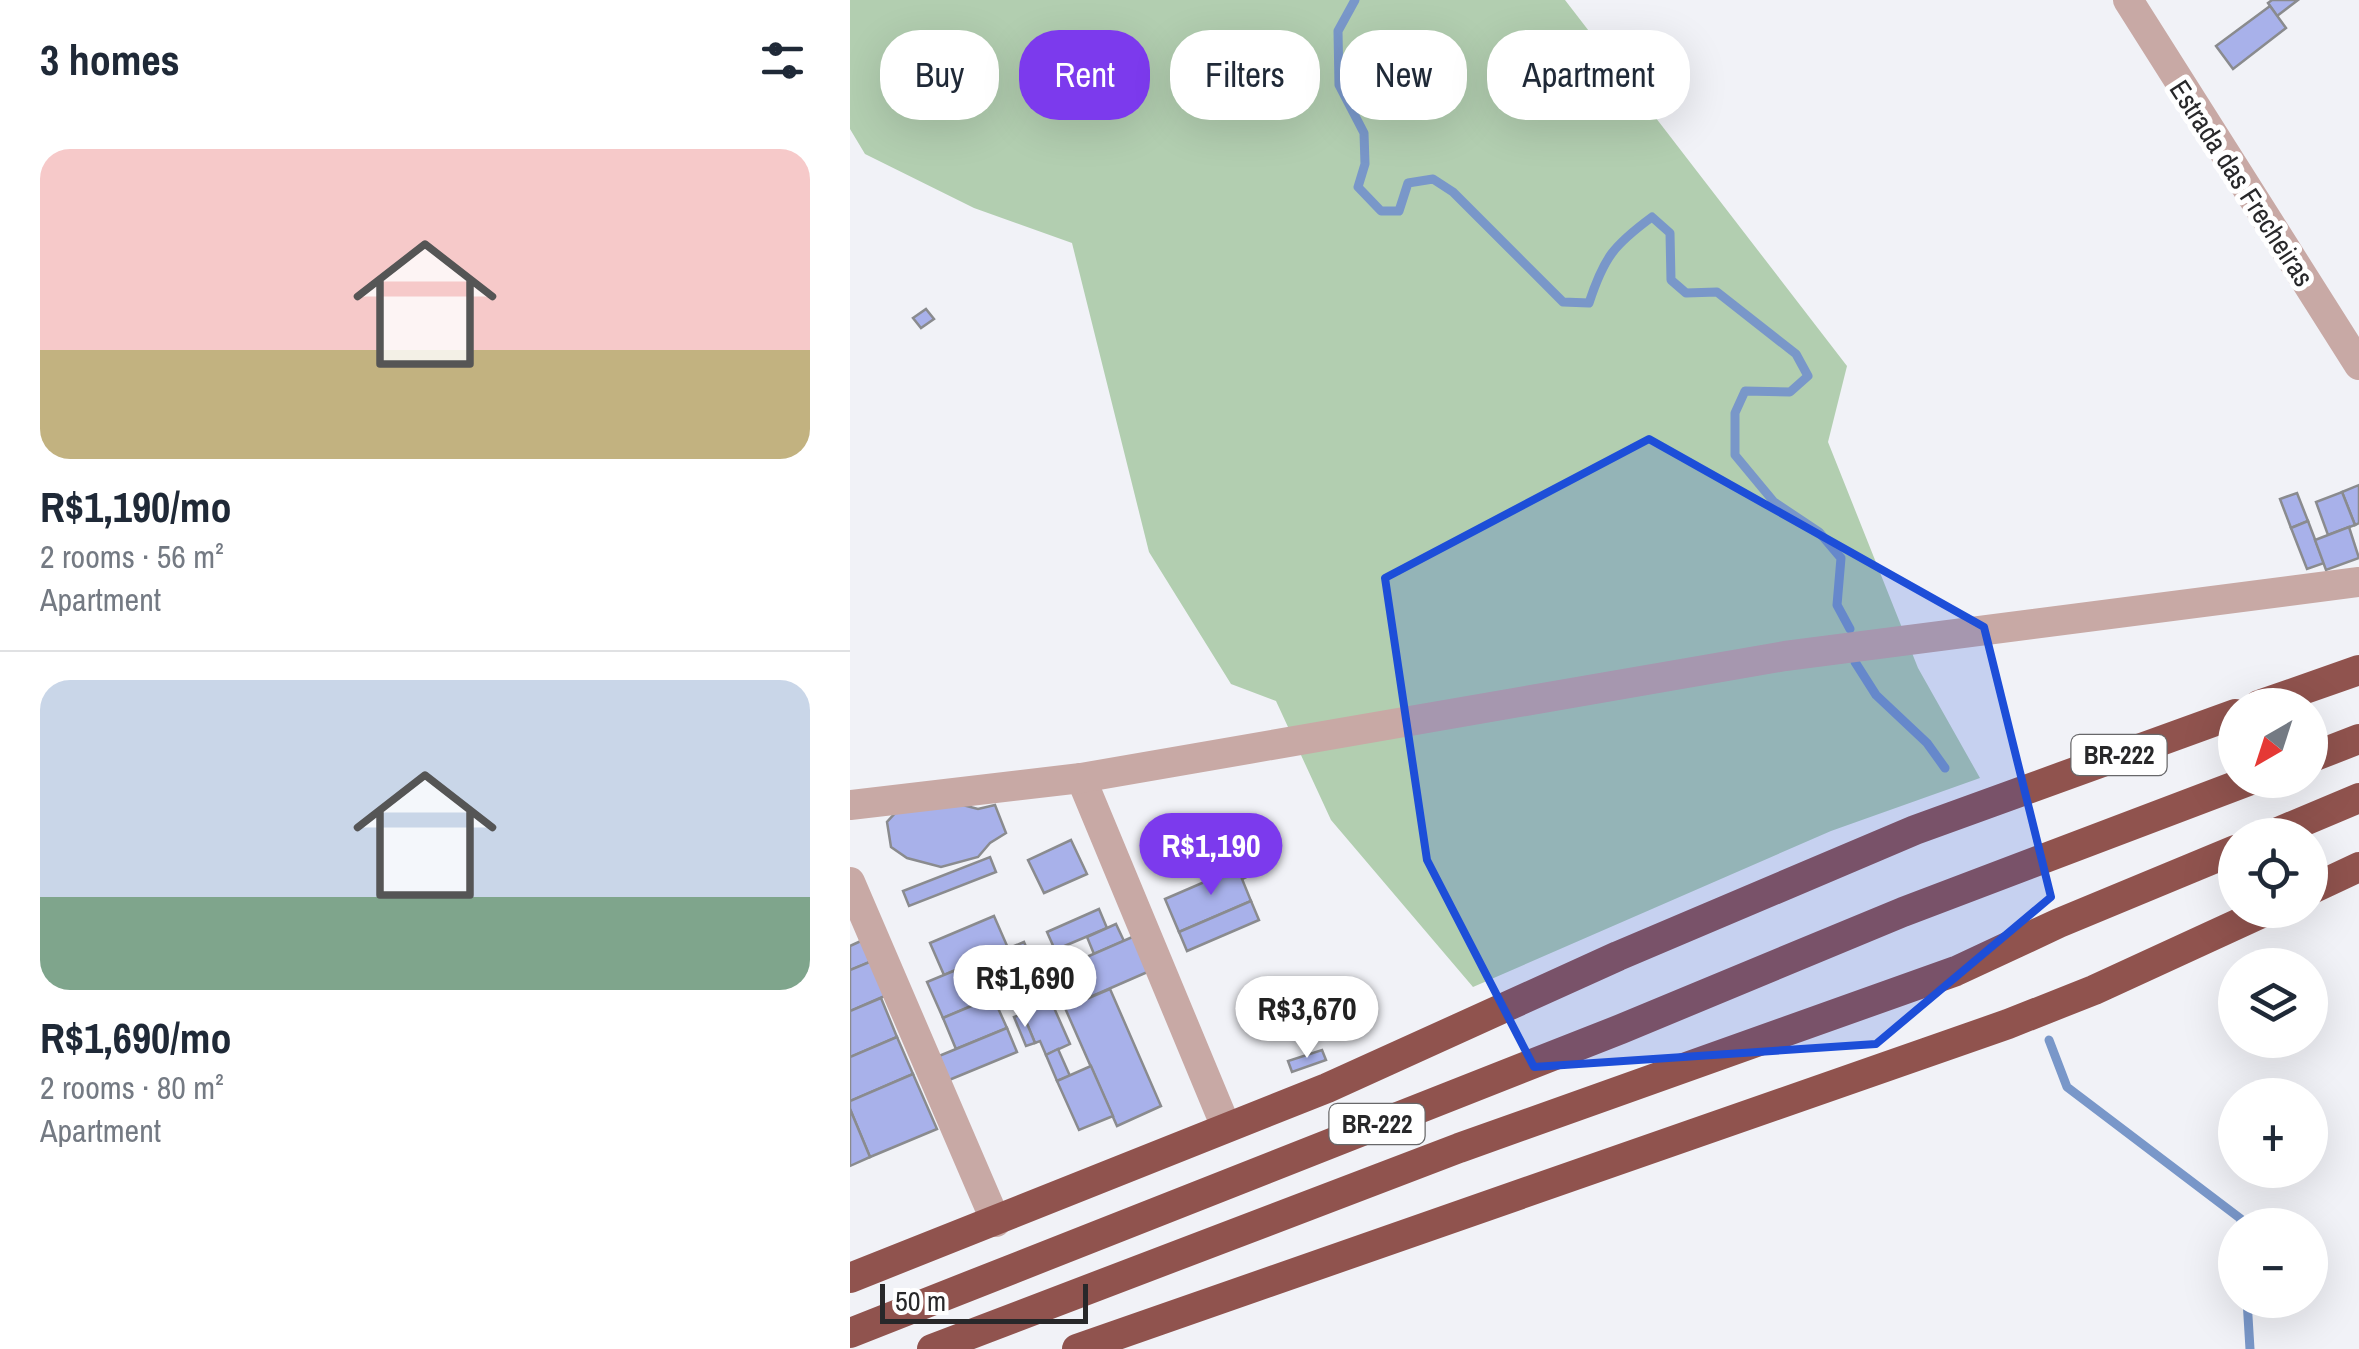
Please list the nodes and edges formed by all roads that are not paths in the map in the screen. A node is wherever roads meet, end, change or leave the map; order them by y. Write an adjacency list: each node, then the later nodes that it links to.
1 (2128, 0): 2 (street, Estrada das Frecheiras)
2 (2359, 365)
3 (2359, 582): 9 (street)
4 (2359, 670): 5 (highway)
5 (2308, 688)
6 (2218, 720): 19 (highway, BR-222)
7 (2359, 739): 8 (highway)
8 (2328, 751)
9 (1081, 778): 12 (street); 19 (street)
10 (2218, 793): 22 (highway, BR-222)
11 (2359, 798): 13 (highway)
12 (850, 805)
13 (2311, 818)
14 (2218, 857): 24 (highway)
15 (2359, 867): 17 (highway)
16 (850, 882): 20 (street)
17 (2328, 882)
18 (2229, 928): 23 (highway)
19 (1226, 1127): 20 (highway, BR-222)
20 (996, 1222): 21 (highway, BR-222)
21 (850, 1278)
22 (850, 1333)
23 (1132, 1339): 25 (highway)
24 (932, 1349)
25 (1077, 1349)

